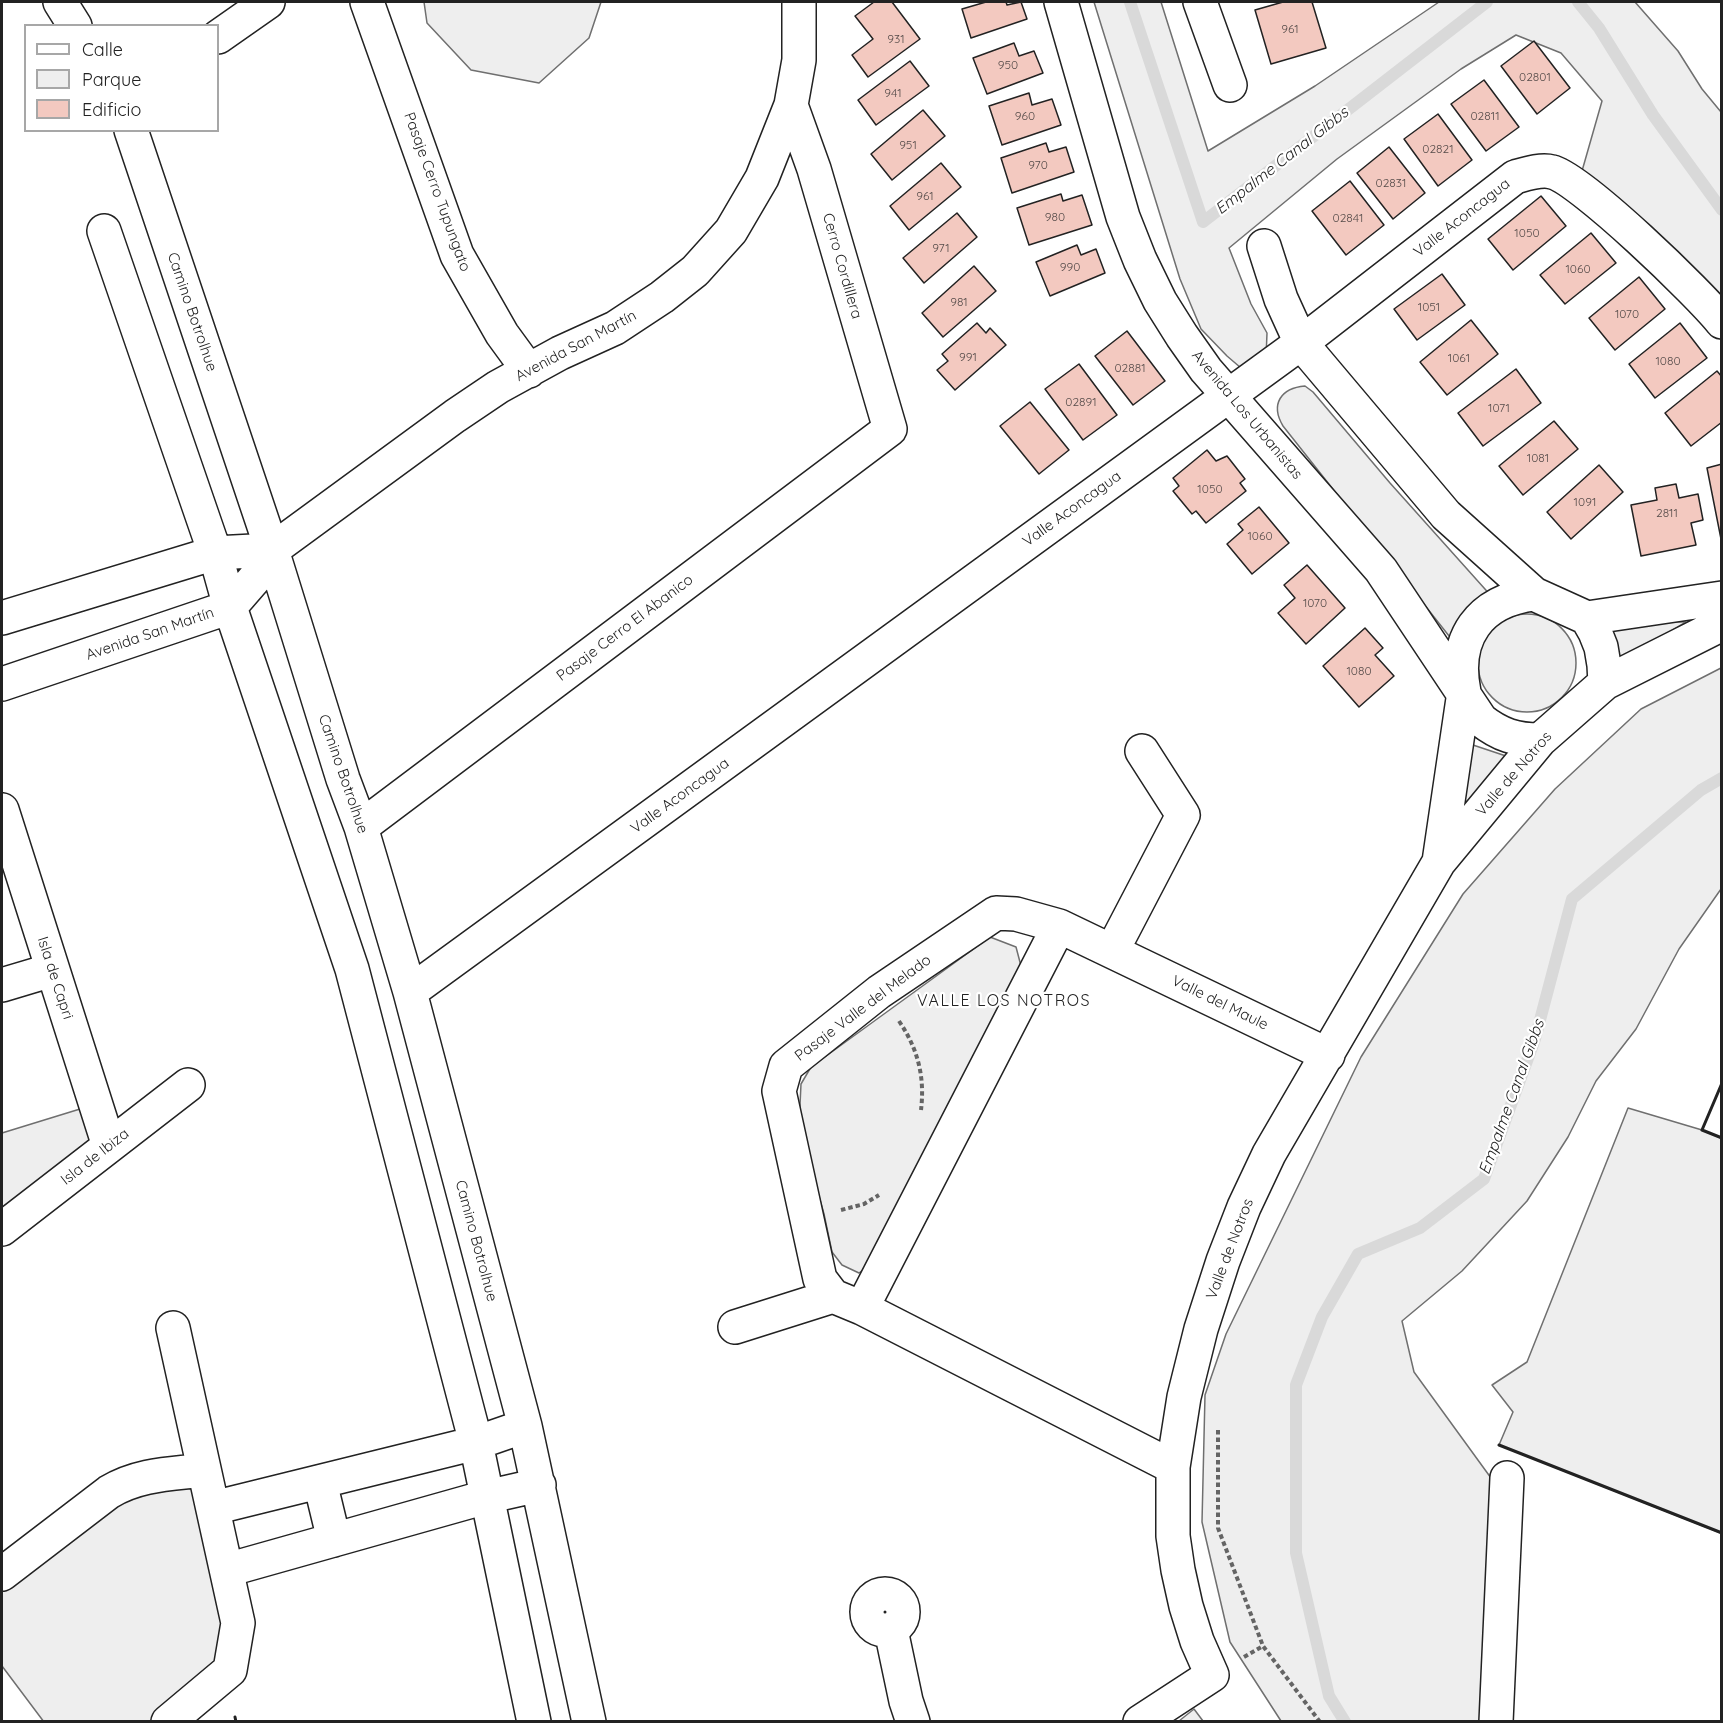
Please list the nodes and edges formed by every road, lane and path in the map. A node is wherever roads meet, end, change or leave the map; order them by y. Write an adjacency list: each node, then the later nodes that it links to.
1 (60, 2): 7 (street)
2 (268, 2): 8 (street)
3 (367, 2): 16 (street, Pasaje Cerro Tupungato)
4 (799, 2): 10 (street, Avenida San Martín)
5 (1061, 2): 17 (street, Avenida Los Urbanistas)
6 (1200, 2): 9 (street)
7 (74, 24)
8 (219, 36)
9 (1230, 85)
10 (791, 105): 16 (street, Avenida San Martín); 18 (street, Cerro Cordillera)
11 (132, 132): 19 (street, Camino Botrolhue)
12 (104, 231): 20 (street)
13 (1264, 246): 15 (street)
14 (1722, 322): 15 (street, Valle Aconcagua)
15 (1301, 343): 17 (street, Valle Aconcagua); 21 (street)
16 (529, 371): 19 (street, Avenida San Martín)
17 (1229, 396): 29 (street, Avenida Los Urbanistas); 39 (street, Valle Aconcagua)
18 (890, 429): 33 (street, Pasaje Cerro El Abanico)
19 (272, 549): 20 (street); 23 (street, Avenida San Martín); 33 (street, Camino Botrolhue)
20 (215, 553): 23 (street); 24 (street)
21 (1534, 594): 25 (street); 29 (street, Avenida Los Urbanistas)
22 (1722, 598): 25 (street)
23 (230, 607): 28 (street, Avenida San Martín); 53 (street)
24 (2, 618)
25 (1587, 618): 27 (street)
26 (1722, 624): 27 (street, Valle de Notros)
27 (1605, 683): 30 (street, Valle de Notros)
28 (2, 684)
29 (1464, 692): 30 (street, Avenida Los Urbanistas); 34 (street, Valle de Notros)
30 (1540, 740): 34 (street, Valle de Notros)
31 (1142, 751): 36 (street)
32 (2, 810): 37 (street, Isla de Capri)
33 (361, 827): 39 (street, Camino Botrolhue)
34 (1439, 862): 41 (street, Valle de Notros)
35 (1059, 926): 36 (street, Pasaje Valle del Melado); 40 (street, Pasaje Valle del Melado); 48 (street)
36 (1112, 951): 41 (street, Valle del Maule)
37 (52, 970): 38 (street); 44 (street, Isla de Capri)
38 (2, 985)
39 (410, 992): 52 (street, Camino Botrolhue)
40 (879, 992): 43 (path); 46 (street, Pasaje Valle del Melado)
41 (1328, 1055): 54 (street, Valle de Notros)
42 (188, 1085): 44 (street, Isla de Ibiza)
43 (919, 1120)
44 (109, 1146): 47 (street, Isla de Ibiza)
45 (882, 1194): 46 (path)
46 (805, 1215): 48 (street, Pasaje Valle del Melado)
47 (2, 1229)
48 (848, 1302): 49 (street); 54 (street)
49 (735, 1327)
50 (173, 1328): 55 (street)
51 (1218, 1419): 65 (path)
52 (525, 1426): 53 (street); 58 (street, Camino Botrolhue)
53 (476, 1443): 57 (street); 59 (street)
54 (1173, 1467): 66 (street, Valle de Notros)
55 (204, 1470): 60 (street); 63 (street)
56 (1507, 1478): 73 (street)
57 (320, 1482): 60 (street); 61 (street)
58 (538, 1485): 59 (street); 69 (street, Camino Botrolhue)
59 (486, 1497): 61 (street); 68 (street)
60 (213, 1508): 62 (street)
61 (334, 1540): 62 (street)
62 (227, 1570): 67 (street)
63 (2, 1575)
64 (891, 1629): 70 (street)
65 (1263, 1646): 66 (path); 72 (path)
66 (1212, 1675): 71 (street)
67 (168, 1722)
68 (534, 1722)
69 (589, 1722)
70 (913, 1722)
71 (1140, 1722)
72 (1320, 1722)
73 (1496, 1722)

